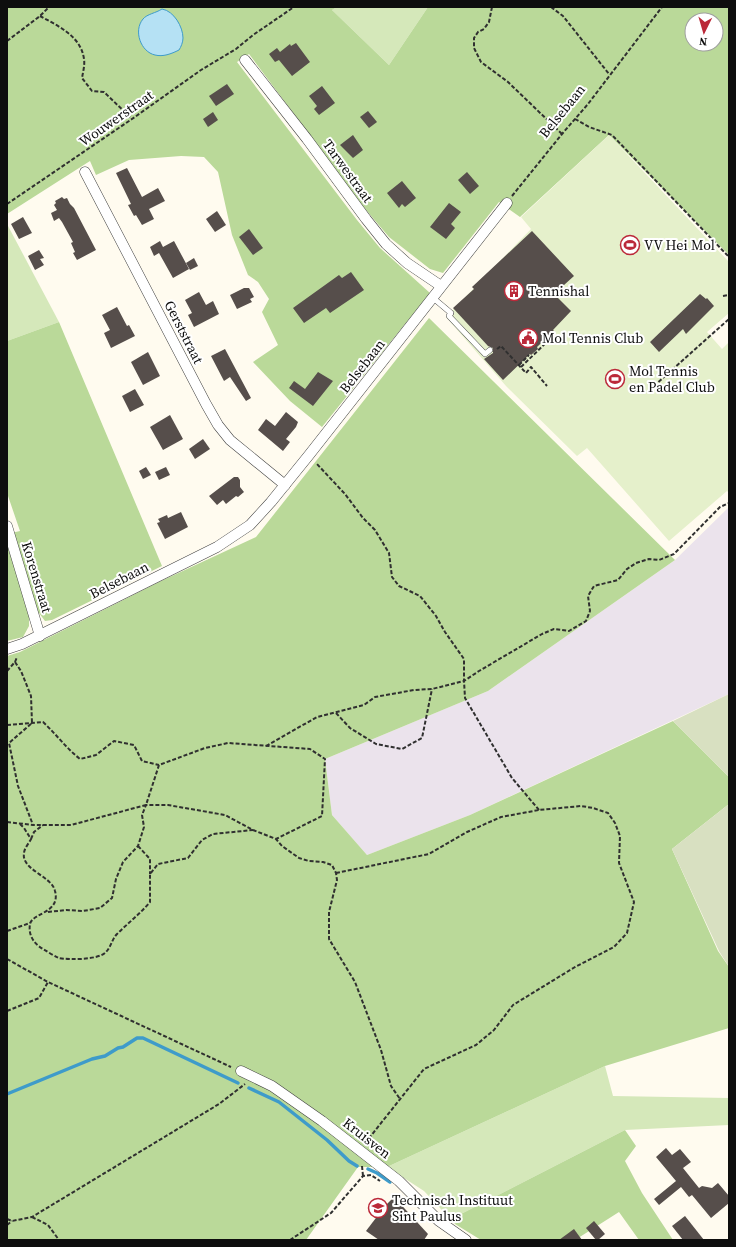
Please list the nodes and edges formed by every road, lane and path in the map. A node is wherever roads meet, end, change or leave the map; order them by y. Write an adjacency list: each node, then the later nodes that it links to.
1 (49, 7): 6 (path)
2 (294, 7): 10 (path, Wouwerstraat)
3 (492, 7): 12 (path)
4 (551, 7): 9 (path)
5 (662, 7): 9 (path, Belsebaan)
6 (40, 16): 7 (path); 10 (path)
7 (7, 41)
8 (245, 60): 17 (street, Tarwestraat)
9 (609, 75): 11 (path, Belsebaan)
10 (132, 119): 15 (path, Wouwerstraat)
11 (575, 119): 12 (path, Belsebaan); 16 (path)
12 (562, 134): 14 (path, Belsebaan)
13 (85, 172): 28 (street, Gerststraat)
14 (507, 203): 17 (street, Belsebaan)
15 (7, 204)
16 (729, 257)
17 (441, 286): 20 (street, Belsebaan)
18 (729, 295): 19 (path)
19 (723, 296)
20 (432, 297): 23 (lane); 27 (street, Belsebaan)
21 (729, 319): 26 (path)
22 (552, 337): 24 (path)
23 (491, 351): 24 (path)
24 (520, 366): 25 (path)
25 (547, 386)
26 (654, 386)
27 (309, 455): 28 (street, Belsebaan); 36 (path)
28 (285, 485): 31 (street, Belsebaan)
29 (729, 503): 36 (path)
30 (7, 526): 31 (street, Korenstraat)
31 (40, 636): 32 (street, Belsebaan)
32 (22, 644): 33 (street, Belsebaan); 34 (path)
33 (7, 649)
34 (15, 662): 35 (path); 39 (path)
35 (7, 671)
36 (464, 681): 37 (path); 44 (path)
37 (432, 689): 38 (path); 38 (path)
38 (336, 713): 41 (path)
39 (32, 723): 40 (path); 42 (path); 47 (path)
40 (7, 725)
41 (266, 746): 42 (path); 51 (path)
42 (159, 765): 43 (path)
43 (146, 805): 48 (path); 49 (path); 52 (path)
44 (539, 810): 53 (path); 63 (path)
45 (7, 822): 46 (path)
46 (19, 824): 47 (path); 50 (path)
47 (33, 825): 48 (path)
48 (43, 825): 50 (path)
49 (253, 830): 51 (path); 54 (path)
50 (31, 839): 55 (path)
51 (276, 839): 53 (path)
52 (138, 846): 54 (path); 55 (path)
53 (336, 873): 63 (path)
54 (150, 874): 56 (path)
55 (48, 912): 56 (path)
56 (30, 923): 57 (path)
57 (7, 931)
58 (7, 960): 59 (path)
59 (48, 982): 60 (path); 61 (path)
60 (7, 1011)
61 (241, 1071): 62 (street, Kruisven)
62 (254, 1077): 64 (street, Kruisven); 66 (path)
63 (400, 1099): 64 (path)
64 (359, 1150): 72 (street, Kruisven)
65 (383, 1182): 71 (path)
66 (32, 1217): 68 (path); 70 (path)
67 (7, 1219): 68 (path)
68 (12, 1221): 69 (path)
69 (7, 1225)
70 (59, 1240)
71 (290, 1240)
72 (466, 1240)

